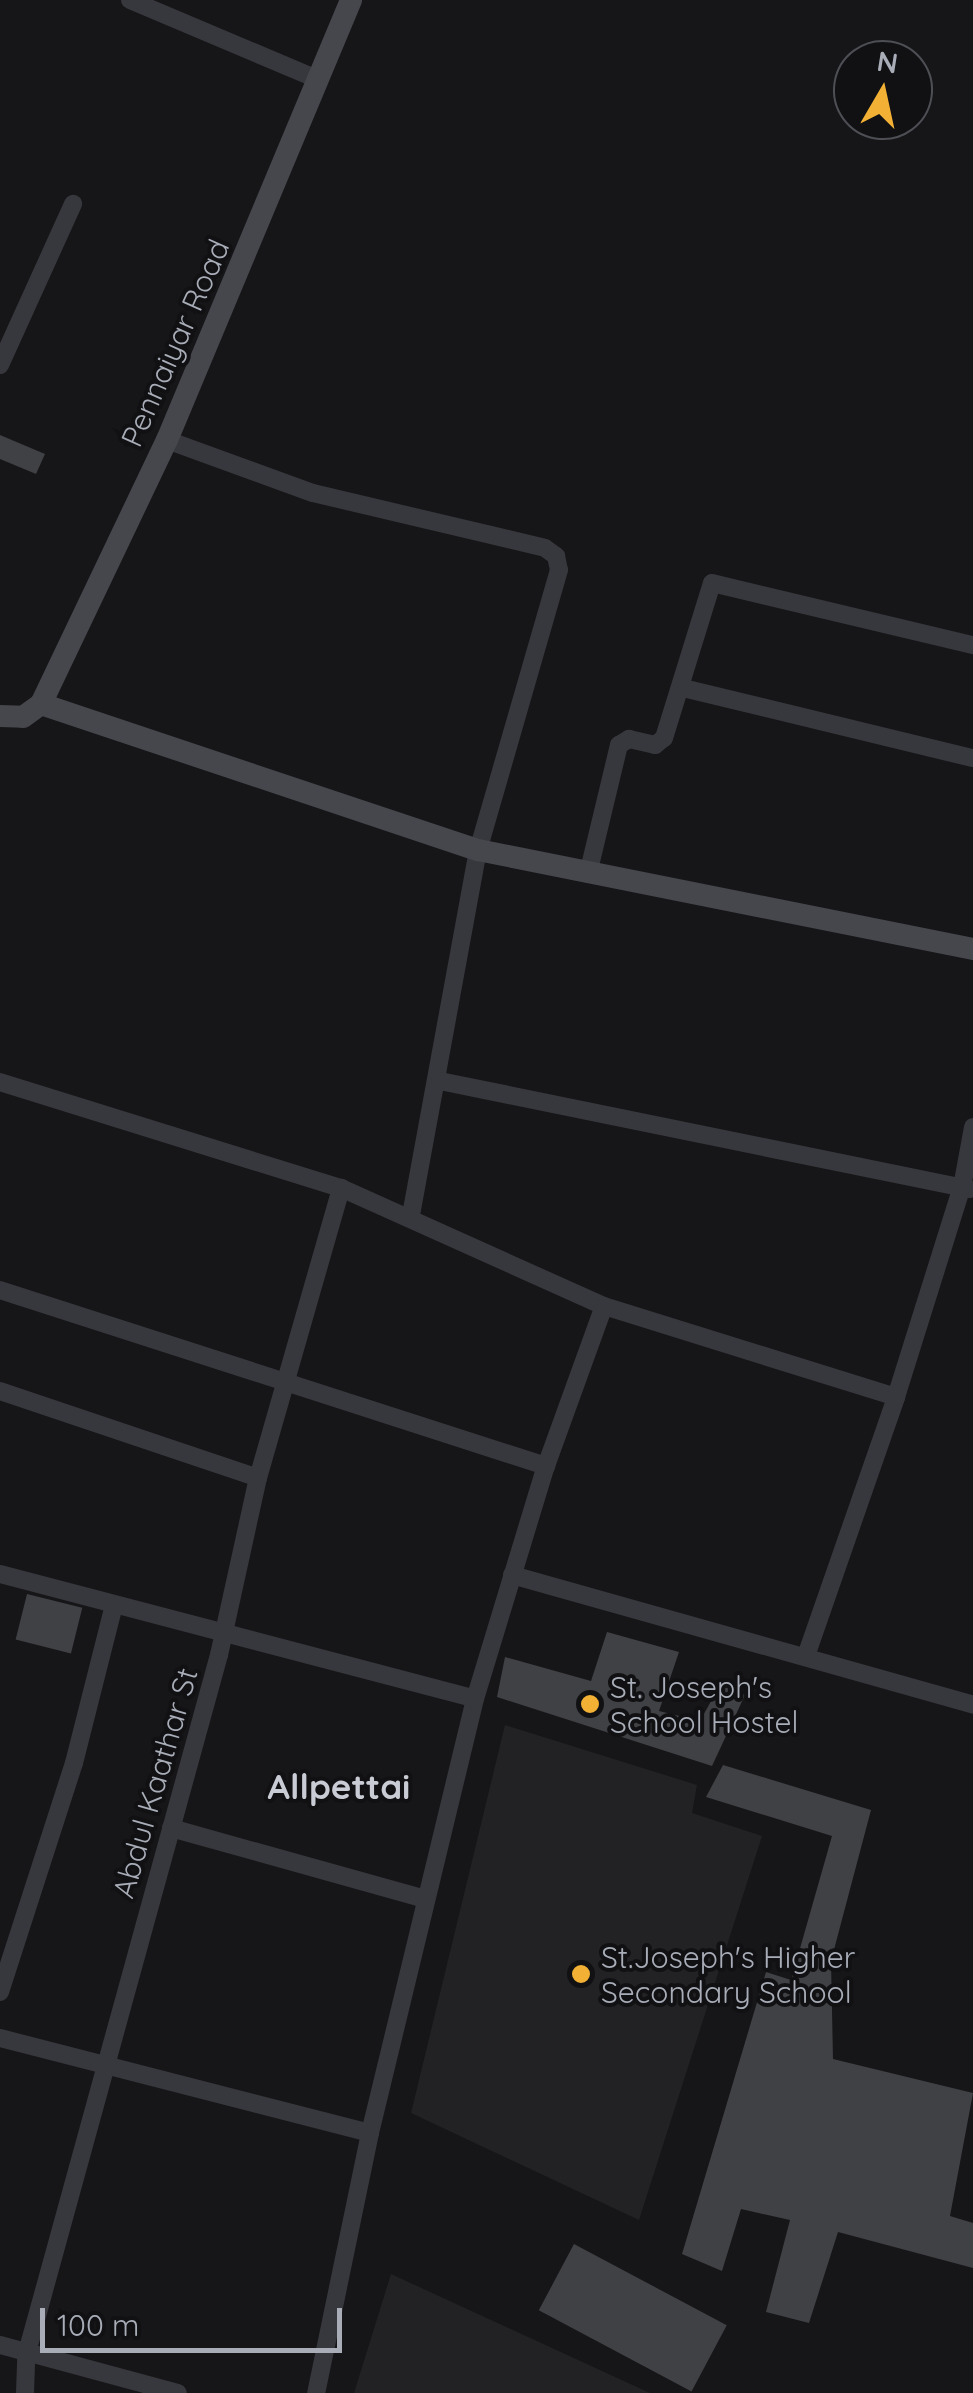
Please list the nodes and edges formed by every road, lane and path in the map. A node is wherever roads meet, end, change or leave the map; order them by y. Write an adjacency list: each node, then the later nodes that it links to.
1 (130, 0): 3 (street)
2 (352, 0): 3 (street, Pennaiyar Road)
3 (317, 79): 6 (street, Pennaiyar Road)
4 (74, 204): 5 (street)
5 (0, 366)
6 (168, 440): 9 (street, Pennaiyar Road); 12 (street)
7 (973, 645): 8 (street)
8 (683, 688): 11 (street); 13 (street)
9 (21, 712): 10 (street); 12 (street)
10 (0, 735)
11 (973, 758)
12 (478, 850): 13 (street); 15 (street)
13 (588, 874): 14 (street)
14 (973, 949)
15 (440, 1081): 19 (street); 20 (street)
16 (0, 1082): 18 (street)
17 (973, 1127): 19 (street)
18 (342, 1188): 20 (street); 23 (street, Abdul Kaathar St)
19 (967, 1188): 25 (street)
20 (411, 1216): 22 (street)
21 (0, 1290): 23 (street)
22 (604, 1306): 25 (street); 26 (street)
23 (286, 1385): 26 (street); 27 (street, Abdul Kaathar St)
24 (0, 1392): 27 (street)
25 (896, 1397): 32 (street)
26 (546, 1466): 29 (street)
27 (258, 1478): 31 (street, Abdul Kaathar St)
28 (0, 1574): 30 (street)
29 (512, 1575): 32 (street); 33 (street)
30 (114, 1605): 31 (street); 37 (street)
31 (225, 1630): 33 (street); 35 (street, Abdul Kaathar St)
32 (806, 1656): 34 (street)
33 (476, 1699): 36 (street)
34 (973, 1705)
35 (171, 1828): 36 (street); 39 (street, Abdul Kaathar St)
36 (426, 1899): 40 (street)
37 (0, 1992)
38 (0, 2038): 39 (street)
39 (105, 2064): 40 (street); 42 (street, Abdul Kaathar St)
40 (370, 2133): 45 (street)
41 (0, 2345): 42 (street)
42 (26, 2356): 43 (street, Abdul Kaathar St); 44 (street)
43 (25, 2393)
44 (178, 2393)
45 (316, 2393)

